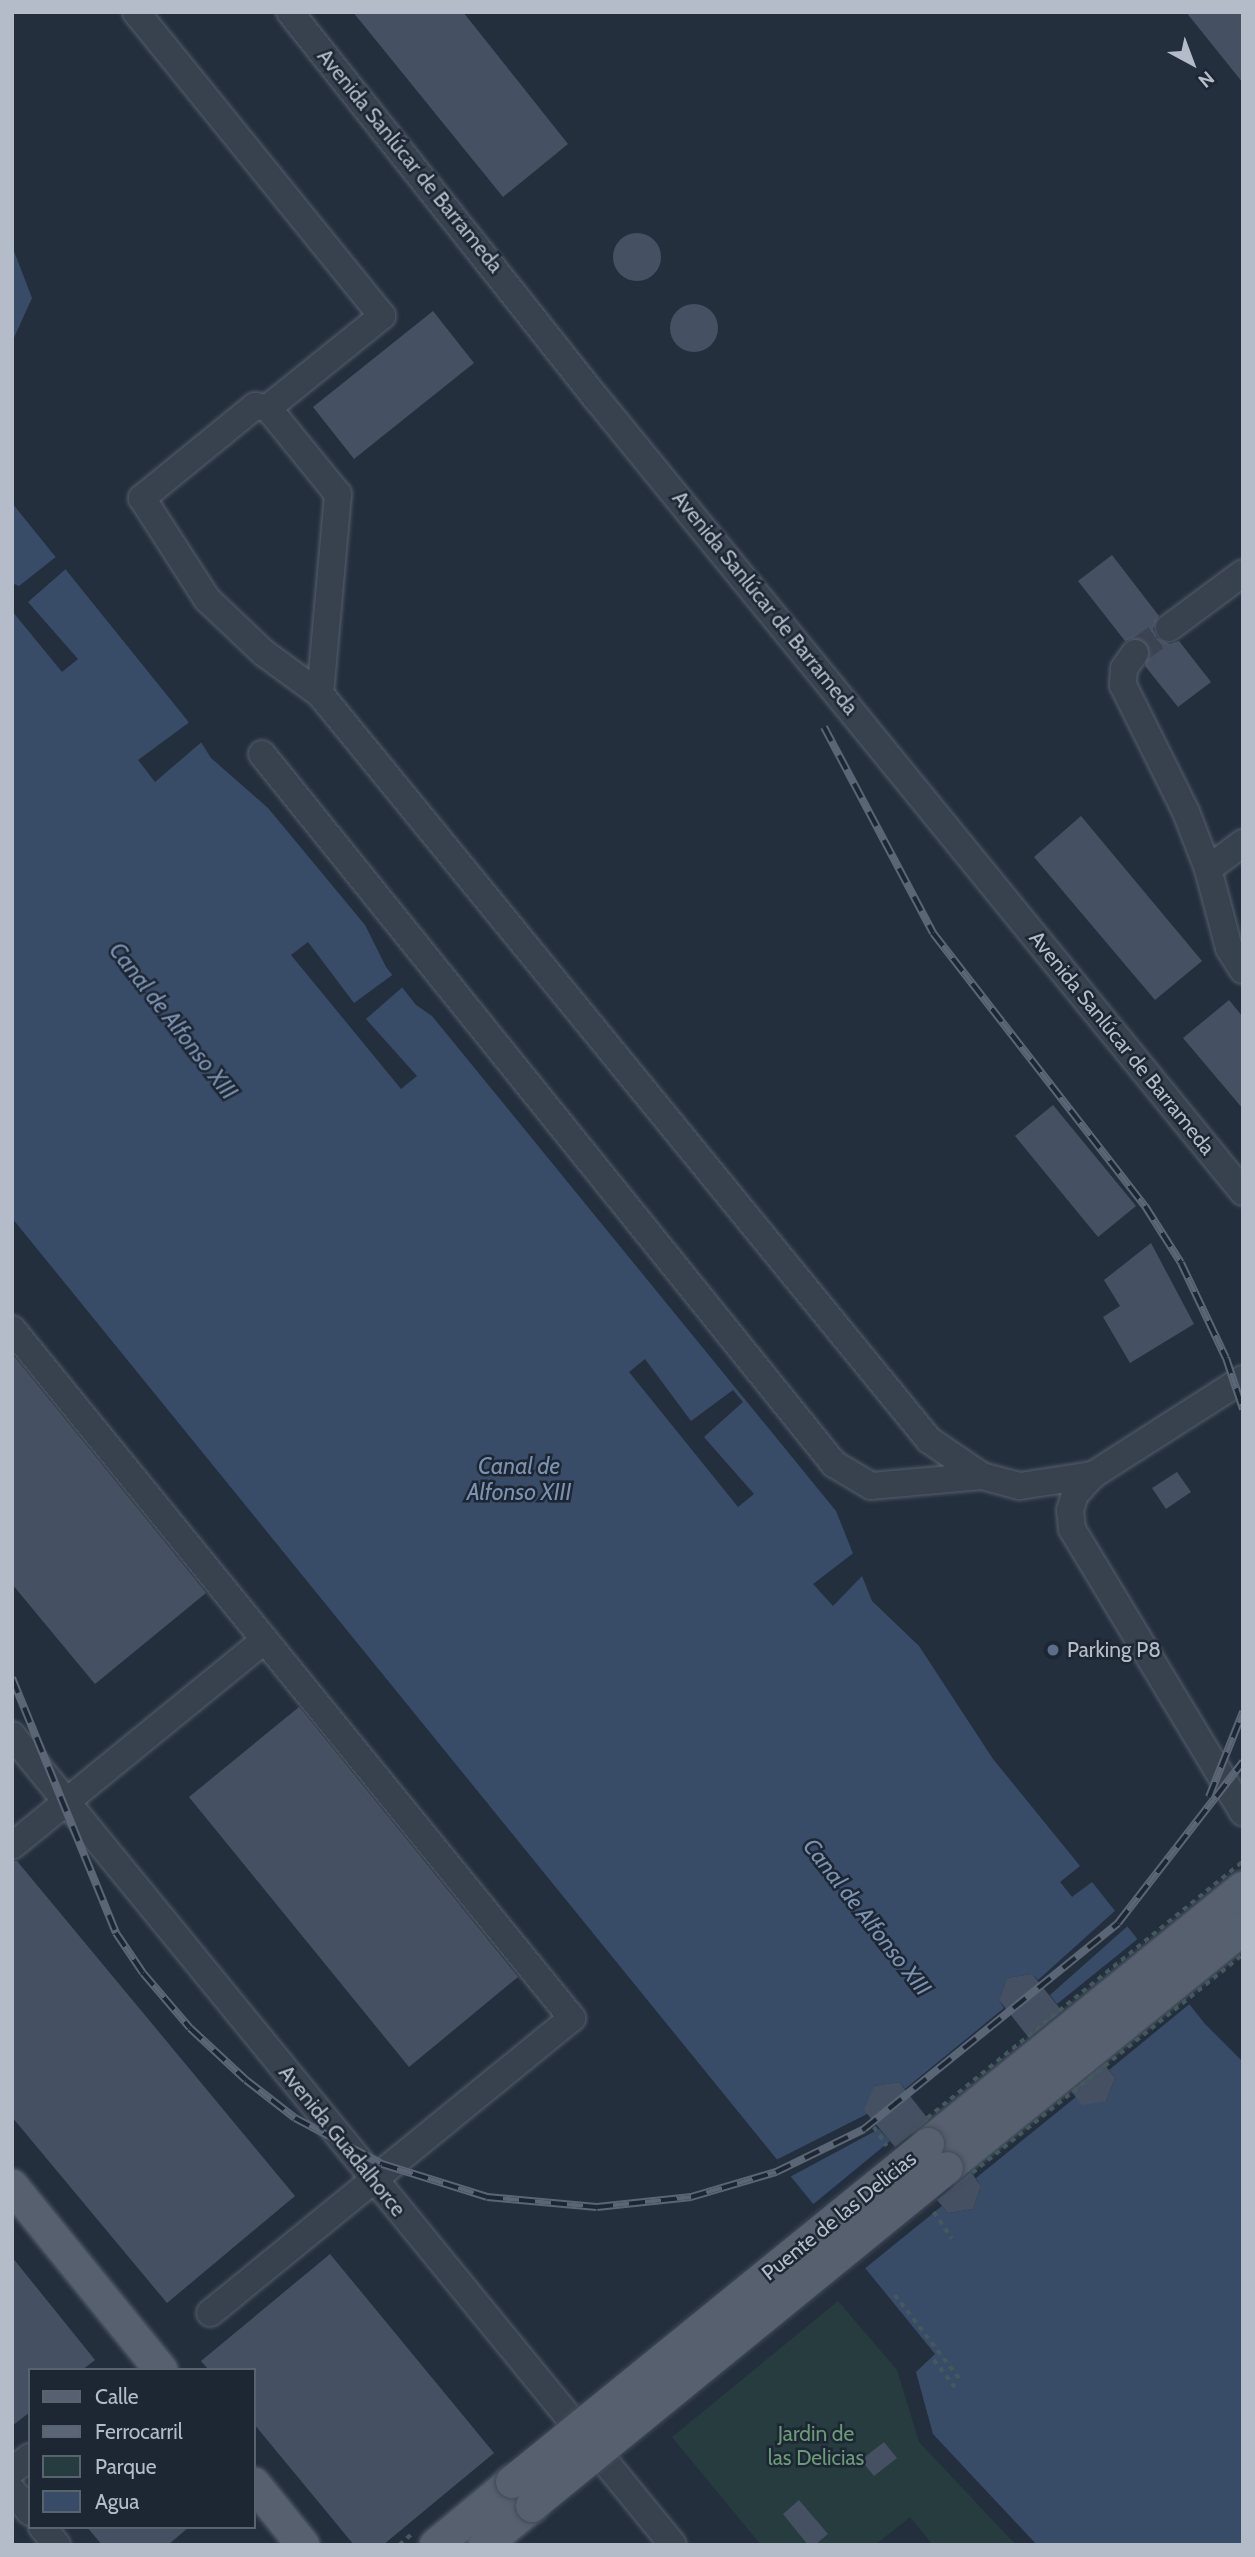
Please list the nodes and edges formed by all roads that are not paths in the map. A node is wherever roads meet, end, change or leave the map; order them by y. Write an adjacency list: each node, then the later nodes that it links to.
1 (136, 12): 3 (street)
2 (290, 12): 12 (street, Avenida Sanlúcar de Barrameda)
3 (268, 408): 7 (street); 7 (street)
4 (1243, 573): 5 (street)
5 (1169, 628)
6 (1135, 653): 10 (street)
7 (320, 694): 16 (street)
8 (262, 754): 16 (street)
9 (1243, 843): 10 (street)
10 (1208, 869): 11 (street)
11 (1243, 970)
12 (1243, 1192)
13 (12, 1329): 17 (street)
14 (1243, 1380): 15 (street)
15 (1093, 1475): 16 (street); 20 (street)
16 (982, 1476)
17 (265, 1640): 19 (street); 24 (street)
18 (12, 1735): 19 (street, Avenida Guadalhorce)
19 (66, 1802): 21 (street); 24 (street, Avenida Guadalhorce)
20 (1243, 1812)
21 (12, 1846)
22 (1243, 1888): 36 (main road, Puente de las Delicias, bridge)
23 (1243, 1928): 37 (main road, Puente de las Delicias, bridge)
24 (373, 2179): 26 (street); 38 (street, Avenida Guadalhorce)
25 (12, 2186): 27 (main road)
26 (210, 2313)
27 (151, 2366)
28 (28, 2459): 29 (street)
29 (12, 2471)
30 (256, 2486): 35 (main road)
31 (12, 2490): 32 (street)
32 (28, 2510)
33 (45, 2529): 34 (street)
34 (57, 2545)
35 (303, 2545)
36 (436, 2545)
37 (485, 2545)
38 (673, 2545)

